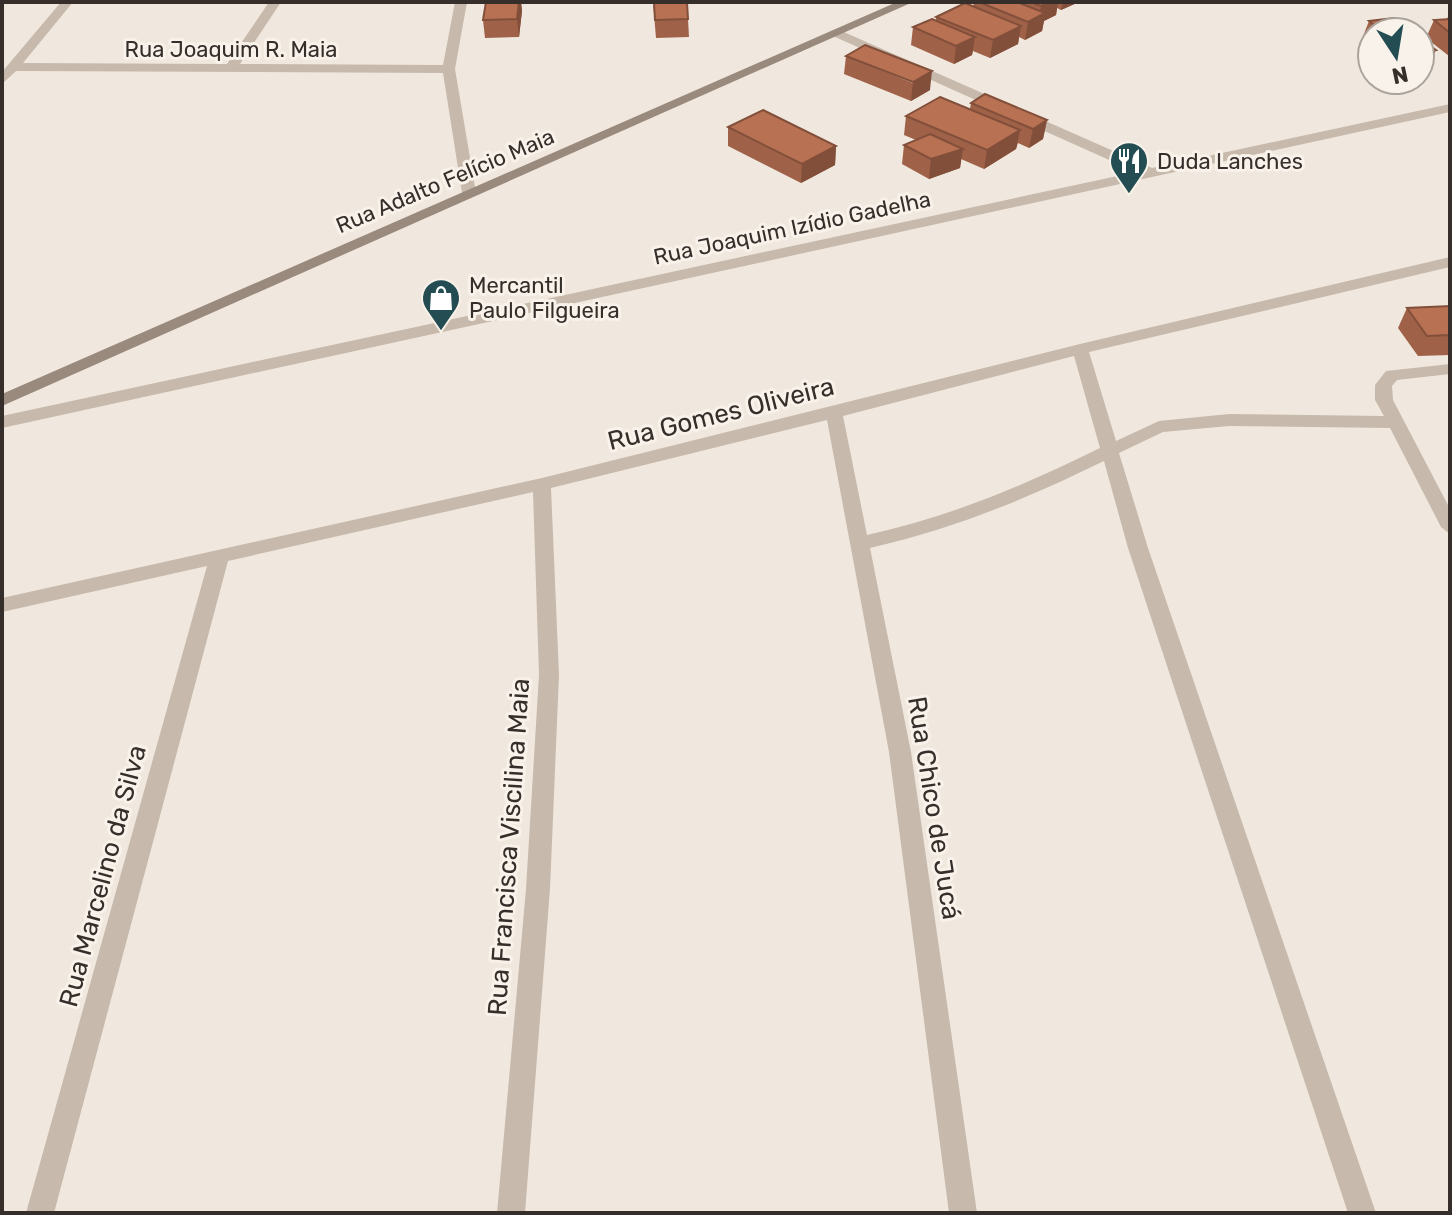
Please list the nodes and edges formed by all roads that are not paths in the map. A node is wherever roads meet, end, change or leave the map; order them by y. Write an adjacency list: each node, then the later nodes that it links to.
1 (67, 2): 6 (street)
2 (275, 2): 7 (street)
3 (461, 2): 8 (street)
4 (907, 2): 5 (street, Rua Adalto Felício Maia)
5 (837, 33): 11 (street); 12 (street, Rua Adalto Felício Maia)
6 (13, 67): 7 (street, Rua Joaquim R. Maia); 9 (street)
7 (230, 69): 8 (street, Rua Joaquim R. Maia)
8 (449, 69): 12 (street)
9 (2, 80)
10 (1450, 108): 11 (street, Rua Joaquim Izídio Gadelha)
11 (1151, 173): 18 (street, Rua Joaquim Izídio Gadelha)
12 (469, 193): 16 (street, Rua Adalto Felício Maia)
13 (1450, 262): 14 (street, Rua Gomes Oliveira)
14 (1080, 349): 17 (street, Rua Gomes Oliveira); 20 (street)
15 (1450, 369): 19 (street)
16 (2, 401)
17 (834, 413): 21 (street, Rua Gomes Oliveira); 23 (street, Rua Chico de Jucá)
18 (2, 422)
19 (1395, 422): 20 (street); 22 (street)
20 (1109, 448): 23 (street); 29 (street)
21 (542, 484): 24 (street, Rua Gomes Oliveira); 27 (street, Rua Francisca Viscilina Maia)
22 (1450, 527)
23 (860, 544): 28 (street, Rua Chico de Jucá)
24 (220, 554): 25 (street, Rua Gomes Oliveira); 26 (street, Rua Marcelino da Silva)
25 (2, 605)
26 (40, 1213)
27 (511, 1213)
28 (963, 1213)
29 (1362, 1213)

